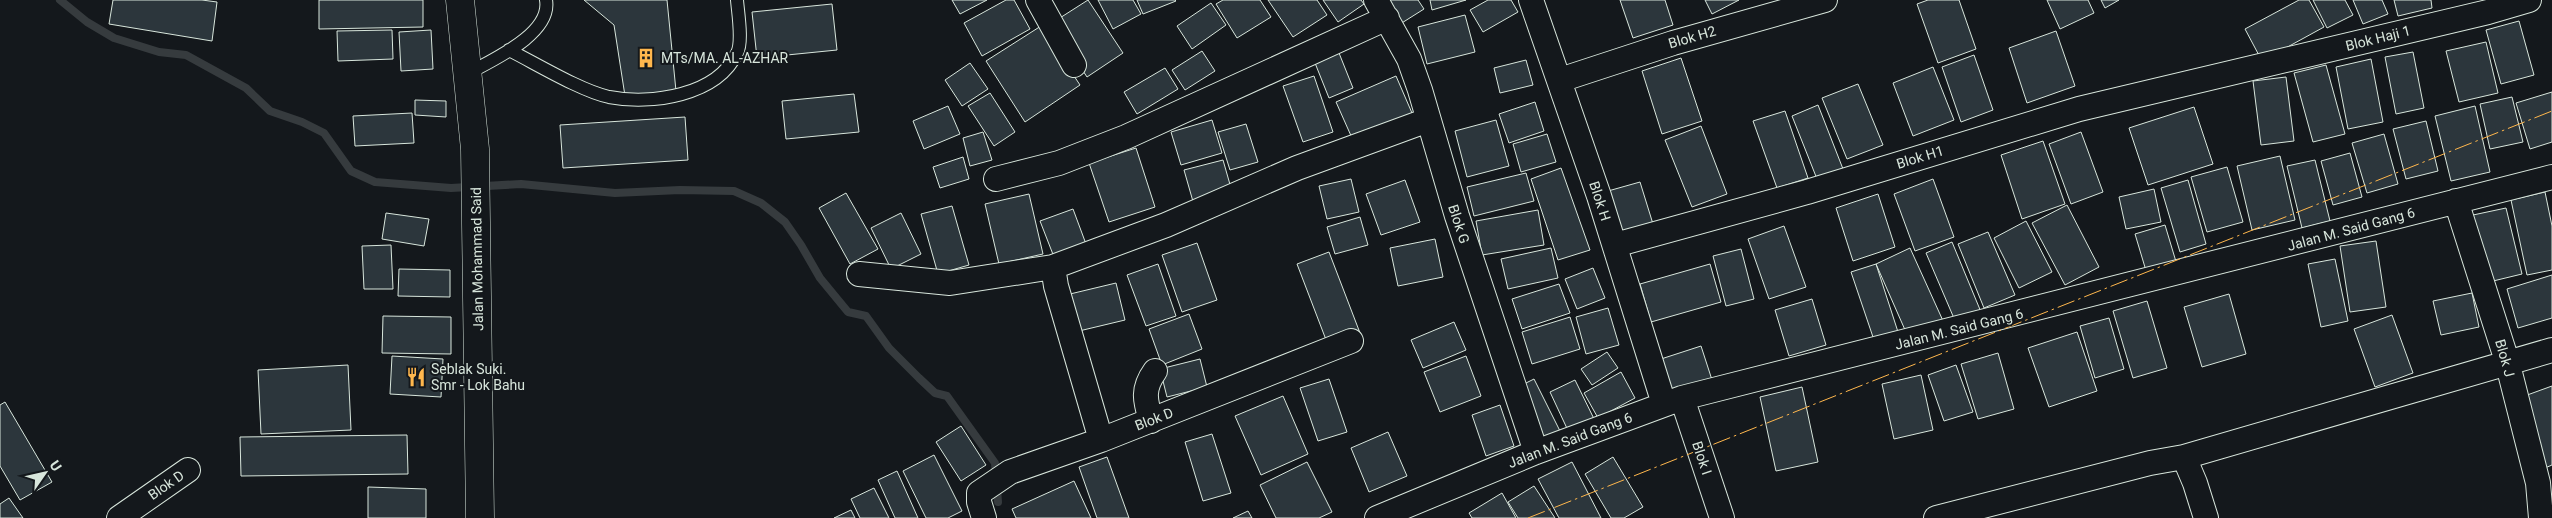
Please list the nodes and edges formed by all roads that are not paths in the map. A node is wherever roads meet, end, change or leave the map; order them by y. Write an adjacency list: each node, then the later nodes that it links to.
1 (460, 0): 12 (street, Jalan Mohammad Said)
2 (546, 0): 9 (lane)
3 (737, 0): 9 (lane)
4 (1038, 0): 10 (street)
5 (1531, 0): 13 (street, Blok H)
6 (1825, 0): 13 (street, Blok H2)
7 (2529, 0): 11 (street, Blok Haji 1)
8 (1381, 9): 14 (street, Blok G); 16 (street)
9 (509, 50): 12 (lane)
10 (1074, 65)
11 (2227, 74): 18 (street, Blok H1)
12 (467, 75): 33 (street, Jalan Mohammad Said)
13 (1560, 80): 18 (street, Blok H)
14 (1428, 120): 19 (street); 28 (street, Blok G)
15 (2552, 177): 17 (street, Jalan M. Said Gang 6)
16 (996, 179)
17 (2456, 201): 23 (street, Blok J); 25 (street, Jalan M. Said Gang 6)
18 (1614, 245): 25 (street, Blok H)
19 (1053, 267): 20 (street); 27 (street)
20 (859, 274)
21 (1351, 341): 26 (street, Blok D)
22 (2552, 350): 23 (street)
23 (2507, 362): 29 (street); 38 (street, Blok J)
24 (1155, 371): 26 (street)
25 (1673, 401): 28 (street, Jalan M. Said Gang 6); 35 (street, Blok I)
26 (1151, 420): 27 (street, Blok D)
27 (1101, 440): 31 (street, Blok D)
28 (1536, 452): 34 (street, Jalan M. Said Gang 6)
29 (2184, 457): 36 (street); 37 (street)
30 (188, 470): 32 (street, Blok D)
31 (979, 516)
32 (119, 518)
33 (480, 518)
34 (1377, 518)
35 (1722, 518)
36 (1936, 518)
37 (2206, 518)
38 (2541, 518)

